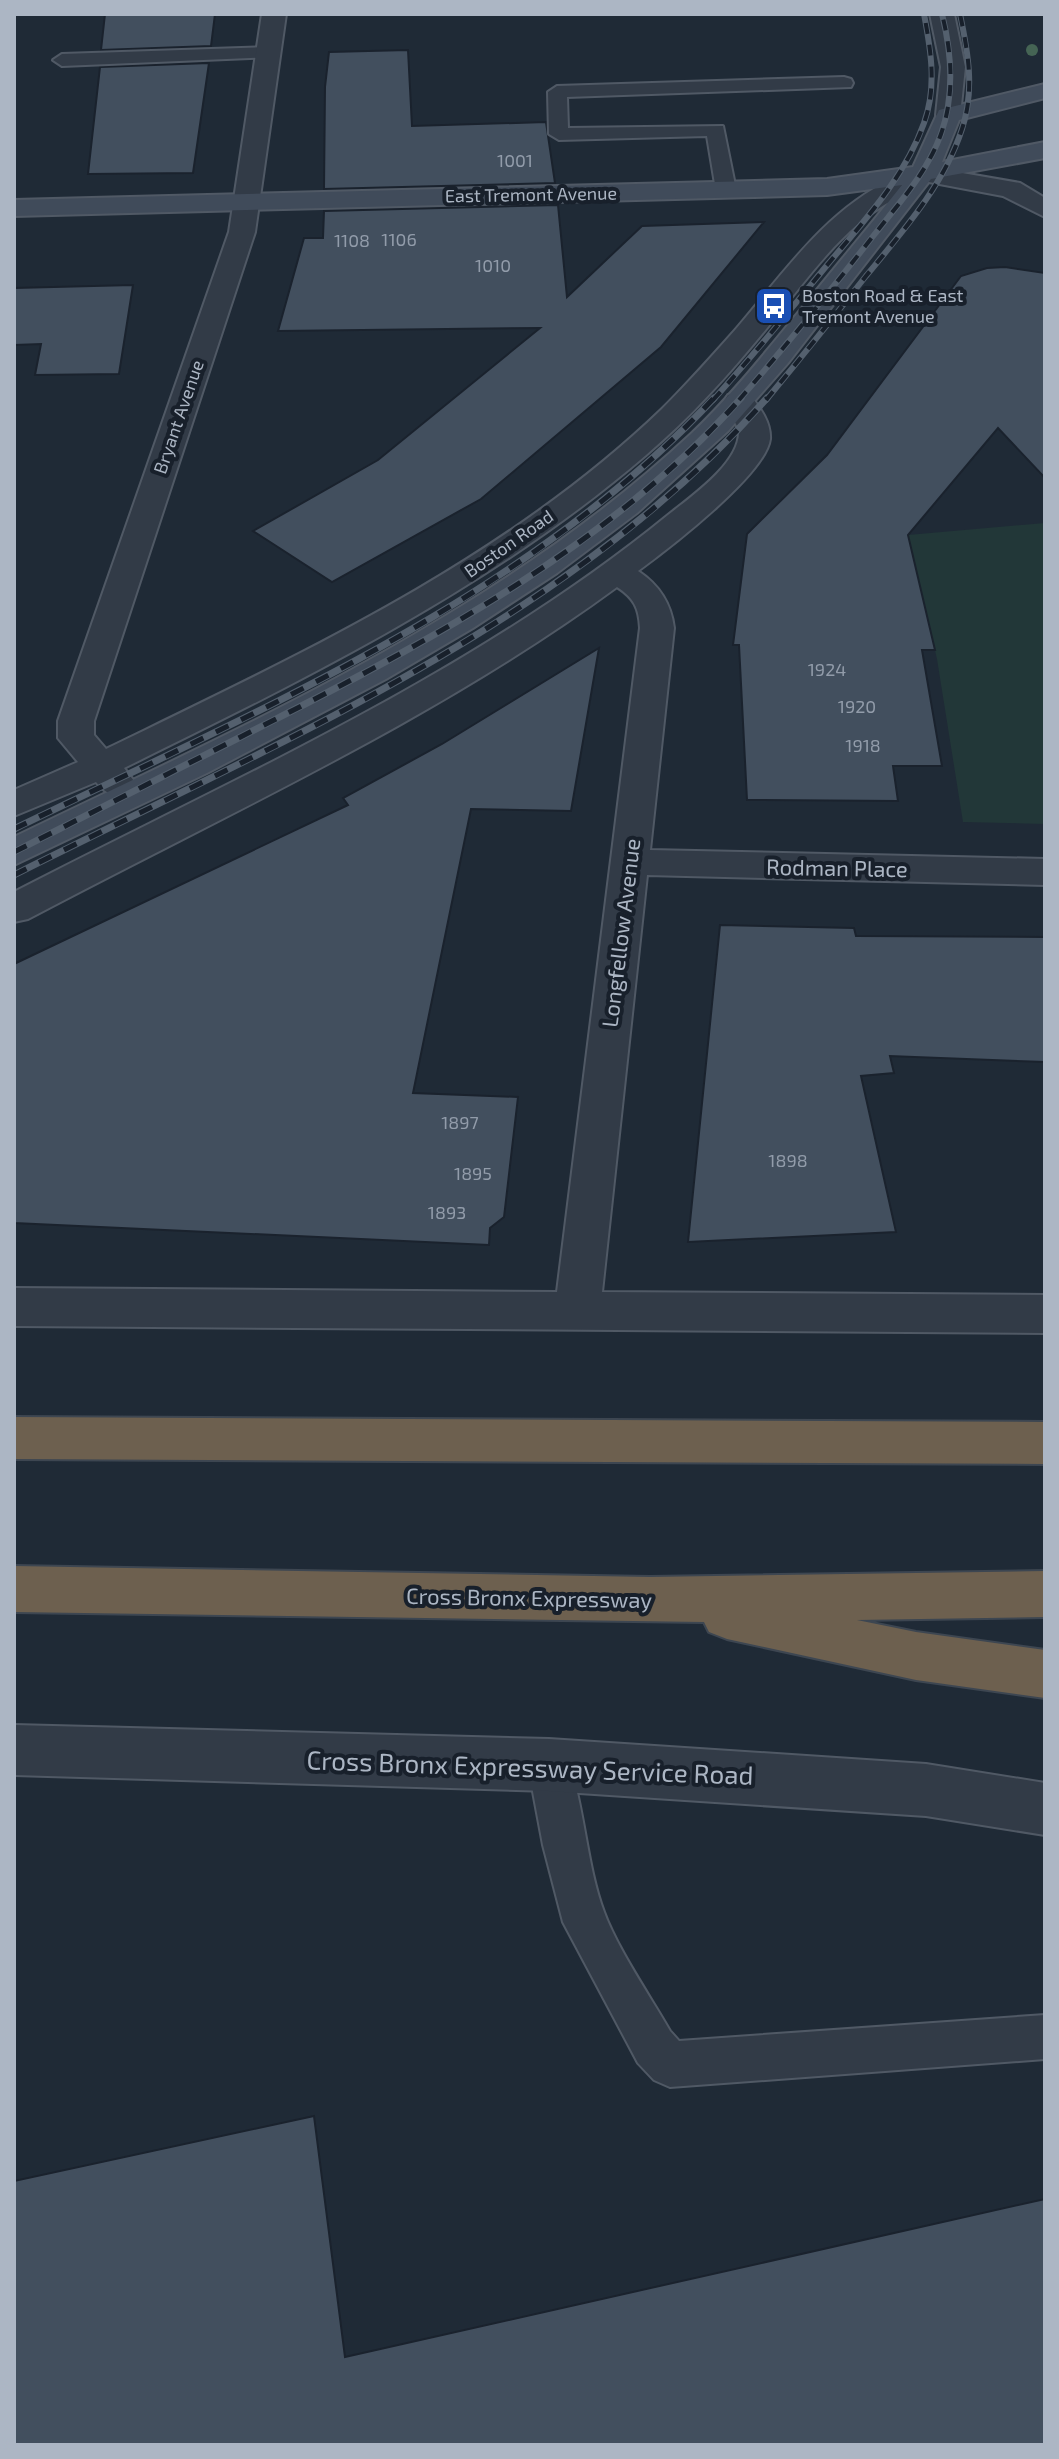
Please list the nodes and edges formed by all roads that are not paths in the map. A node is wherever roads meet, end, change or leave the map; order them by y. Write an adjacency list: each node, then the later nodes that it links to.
1 (274, 14): 3 (street, Bryant Avenue)
2 (942, 14): 7 (street, Boston Road)
3 (268, 53): 4 (lane); 11 (street, Bryant Avenue)
4 (62, 60)
5 (844, 83): 10 (lane)
6 (1045, 91): 7 (main road)
7 (948, 115): 9 (main road, Boston Road)
8 (1045, 150): 9 (main road, East Tremont Avenue)
9 (922, 174): 10 (main road, East Tremont Avenue); 13 (street); 14 (main road, Boston Road); 16 (street, Boston Road)
10 (726, 190): 11 (main road, East Tremont Avenue)
11 (247, 202): 12 (main road, East Tremont Avenue); 16 (street, Bryant Avenue)
12 (14, 208)
13 (1045, 209)
14 (739, 401): 15 (street); 17 (main road, Boston Road)
15 (616, 572): 20 (street, Longfellow Avenue); 22 (street)
16 (100, 766): 17 (street, Bryant Avenue); 18 (street, Boston Road)
17 (129, 795): 19 (main road, Boston Road)
18 (14, 804)
19 (25, 847): 22 (street)
20 (630, 862): 21 (street, Rodman Place); 25 (street, Longfellow Avenue)
21 (1045, 872)
22 (72, 879): 23 (street)
23 (14, 909)
24 (14, 1307): 25 (street)
25 (577, 1311): 26 (street)
26 (1045, 1314)
27 (1045, 1431): 29 (highway)
28 (14, 1438): 29 (highway)
29 (866, 1442): 30 (highway)
30 (1045, 1443)
31 (14, 1589): 33 (highway, Cross Bronx Expressway)
32 (1045, 1594): 33 (highway, Cross Bronx Expressway)
33 (650, 1600): 34 (highway)
34 (1045, 1674)
35 (14, 1750): 36 (street, Cross Bronx Expressway Service Road)
36 (549, 1765): 37 (street, Cross Bronx Expressway Service Road); 38 (lane)
37 (1045, 1809)
38 (1045, 2037)

